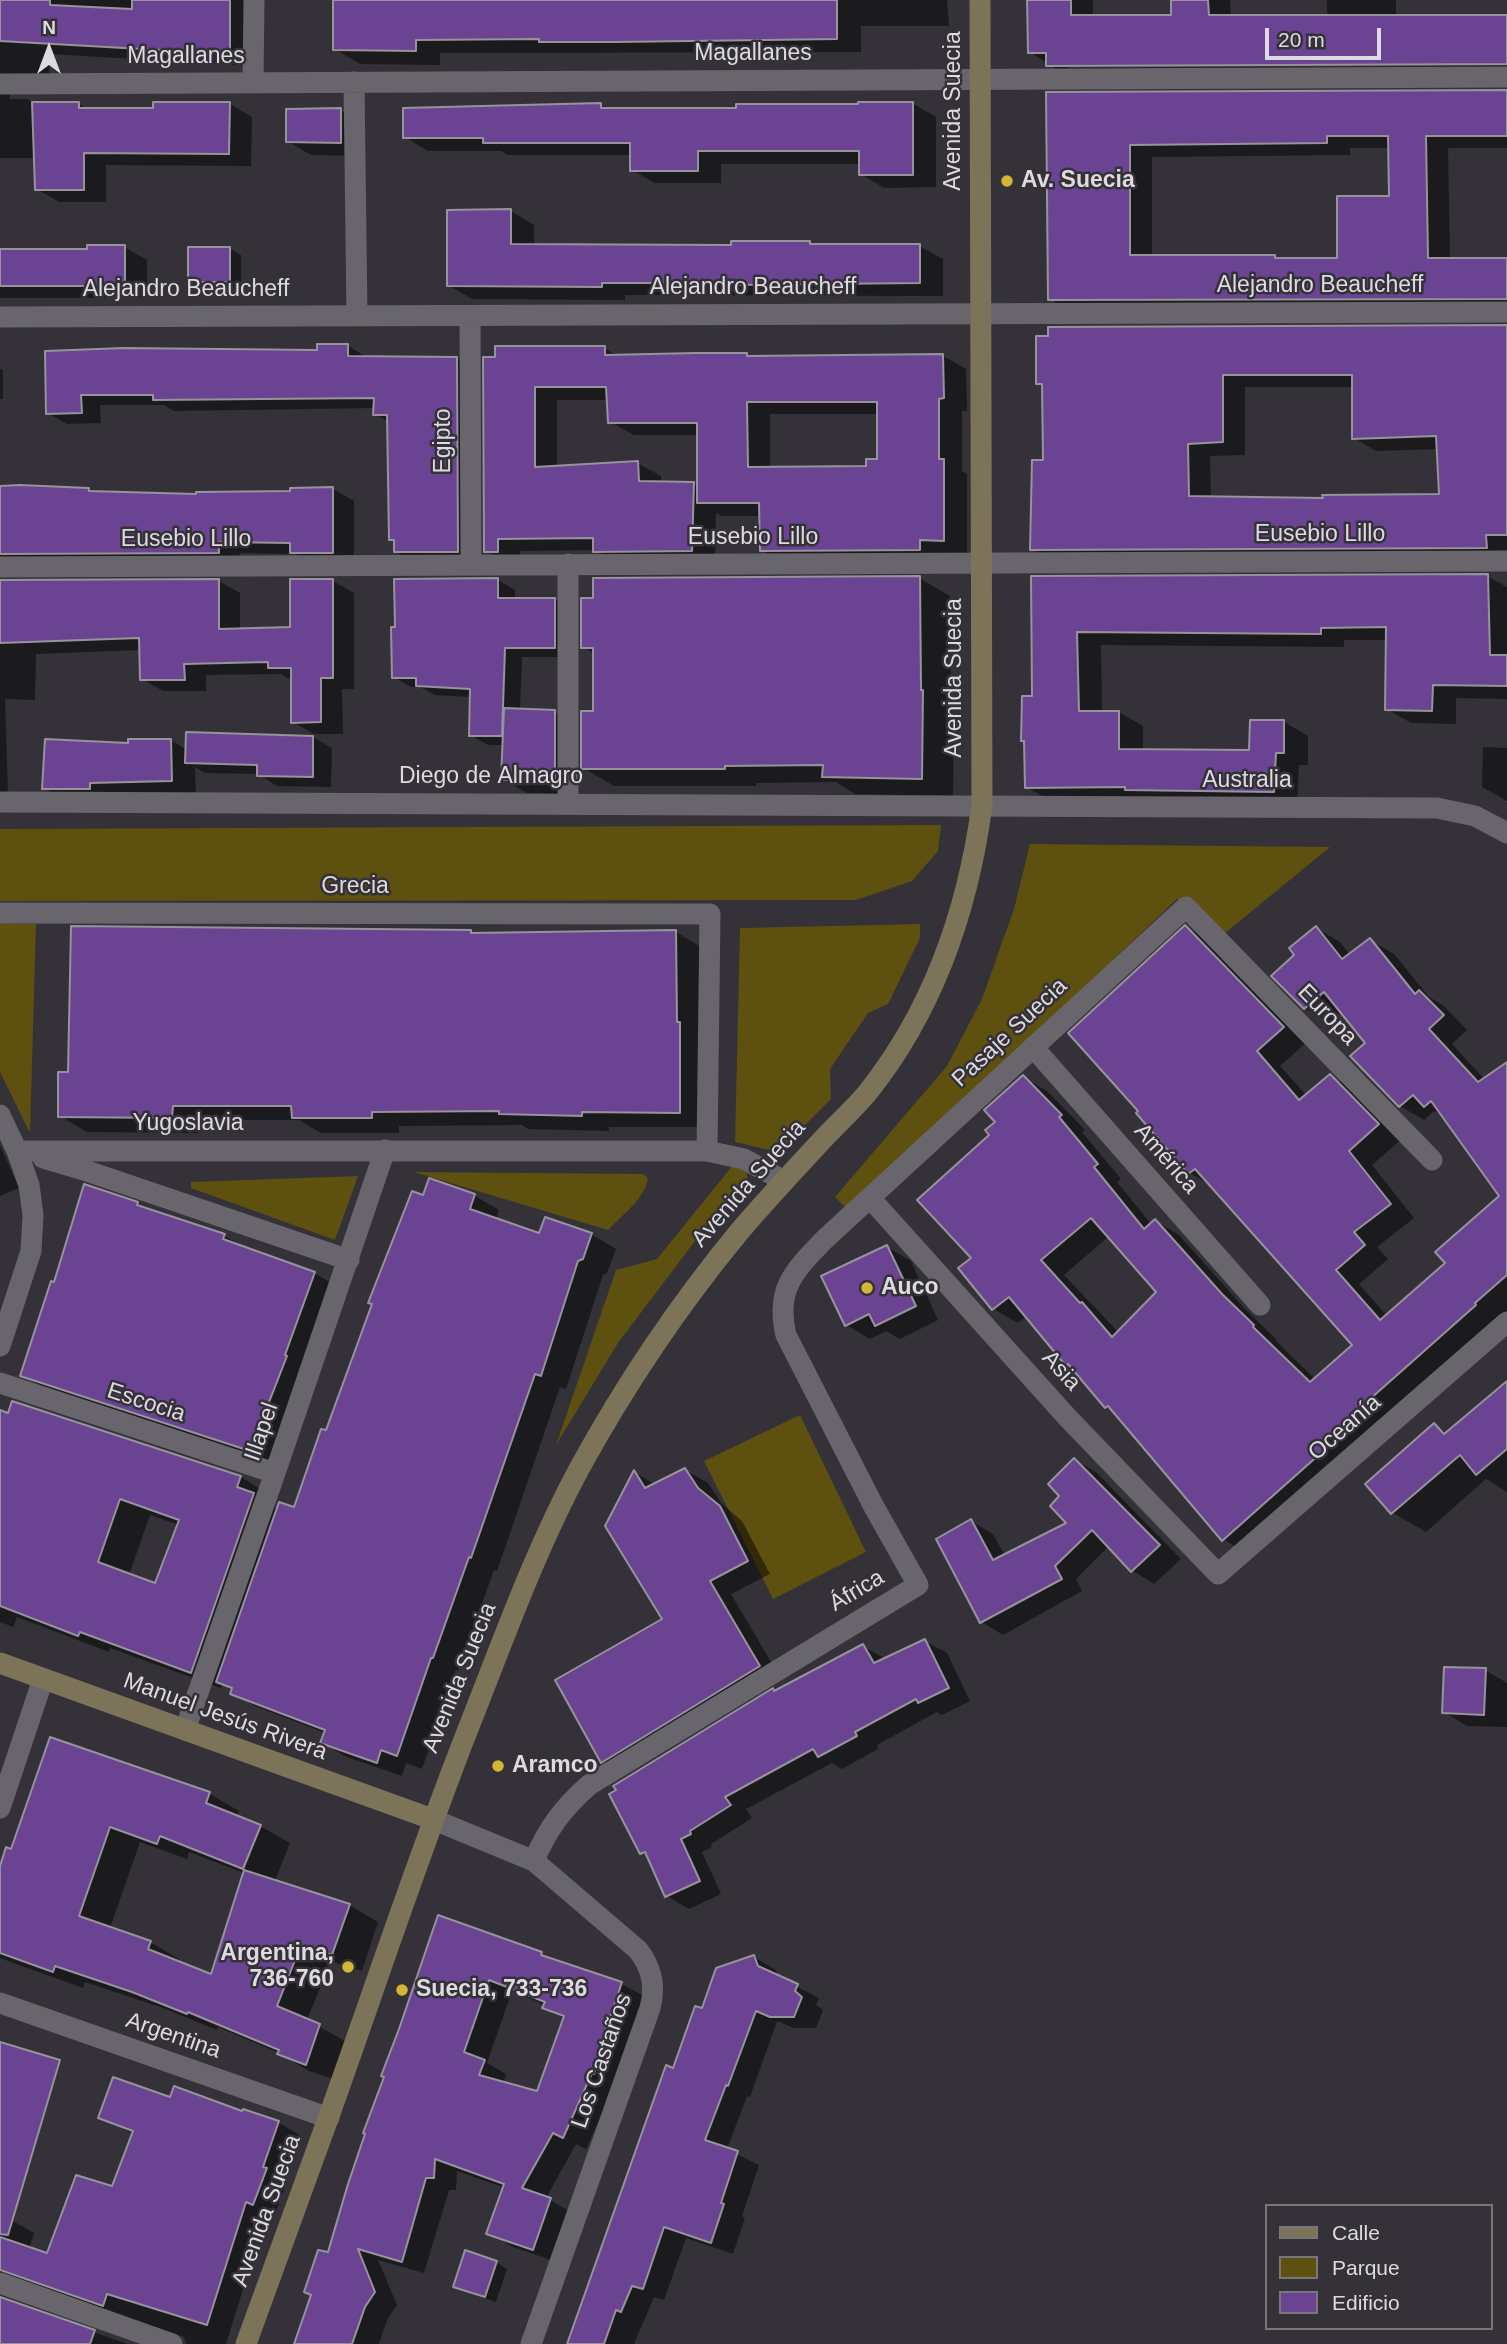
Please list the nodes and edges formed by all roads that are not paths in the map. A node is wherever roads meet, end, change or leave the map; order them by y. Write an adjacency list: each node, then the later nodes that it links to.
1 (254, 0): 5 (street)
2 (980, 0): 4 (main road, Avenida Suecia)
3 (1507, 77): 4 (street, Magallanes)
4 (980, 79): 6 (street, Magallanes); 9 (main road, Avenida Suecia)
5 (253, 82): 6 (street, Magallanes); 7 (street, Magallanes)
6 (354, 82): 10 (street)
7 (0, 84)
8 (1507, 312): 9 (street, Alejandro Beaucheff)
9 (981, 313): 11 (street, Alejandro Beaucheff); 14 (main road, Avenida Suecia)
10 (357, 316): 11 (street, Alejandro Beaucheff); 12 (street, Alejandro Beaucheff)
11 (470, 316): 15 (street, Egipto)
12 (0, 317)
13 (1507, 561): 14 (street, Eusebio Lillo)
14 (981, 563): 16 (street, Eusebio Lillo); 20 (main road, Avenida Suecia)
15 (471, 565): 16 (street, Eusebio Lillo); 17 (street, Eusebio Lillo)
16 (568, 565): 19 (street)
17 (0, 567)
18 (0, 802): 19 (street, Diego de Almagro)
19 (568, 803): 20 (street, Diego de Almagro)
20 (982, 806): 21 (street, Australia); 30 (main road, Avenida Suecia)
21 (1507, 833)
22 (1186, 907): 24 (street, Pasaje Suecia); 29 (street, Europa)
23 (0, 913): 28 (street, Grecia)
24 (1033, 1047): 31 (street, Pasaje Suecia); 33 (street, América)
25 (0, 1115): 27 (street)
26 (384, 1150): 27 (street, Yugoslavia); 28 (street, Yugoslavia); 32 (street, Illapel)
27 (18, 1151): 32 (street); 35 (street)
28 (707, 1151): 30 (street, Yugoslavia)
29 (1432, 1160)
30 (784, 1181): 43 (main road, Avenida Suecia)
31 (870, 1198): 38 (street, Asia); 44 (street, África)
32 (349, 1259): 37 (street, Illapel)
33 (1260, 1305)
34 (1507, 1322): 38 (street, Oceanía)
35 (0, 1346)
36 (0, 1383): 37 (street, Escocia)
37 (275, 1473): 41 (street, Illapel)
38 (1218, 1574)
39 (0, 1663): 40 (main road, Manuel Jesús Rivera)
40 (43, 1679): 41 (main road, Manuel Jesús Rivera); 42 (street)
41 (185, 1730): 43 (main road, Manuel Jesús Rivera)
42 (0, 1808)
43 (432, 1819): 44 (street, Los Castaños); 46 (main road, Avenida Suecia)
44 (534, 1860): 50 (street, Los Castaños)
45 (0, 2003): 46 (street, Argentina)
46 (329, 2118): 49 (main road, Avenida Suecia)
47 (0, 2283): 48 (street)
48 (172, 2344)
49 (246, 2344)
50 (531, 2344)

